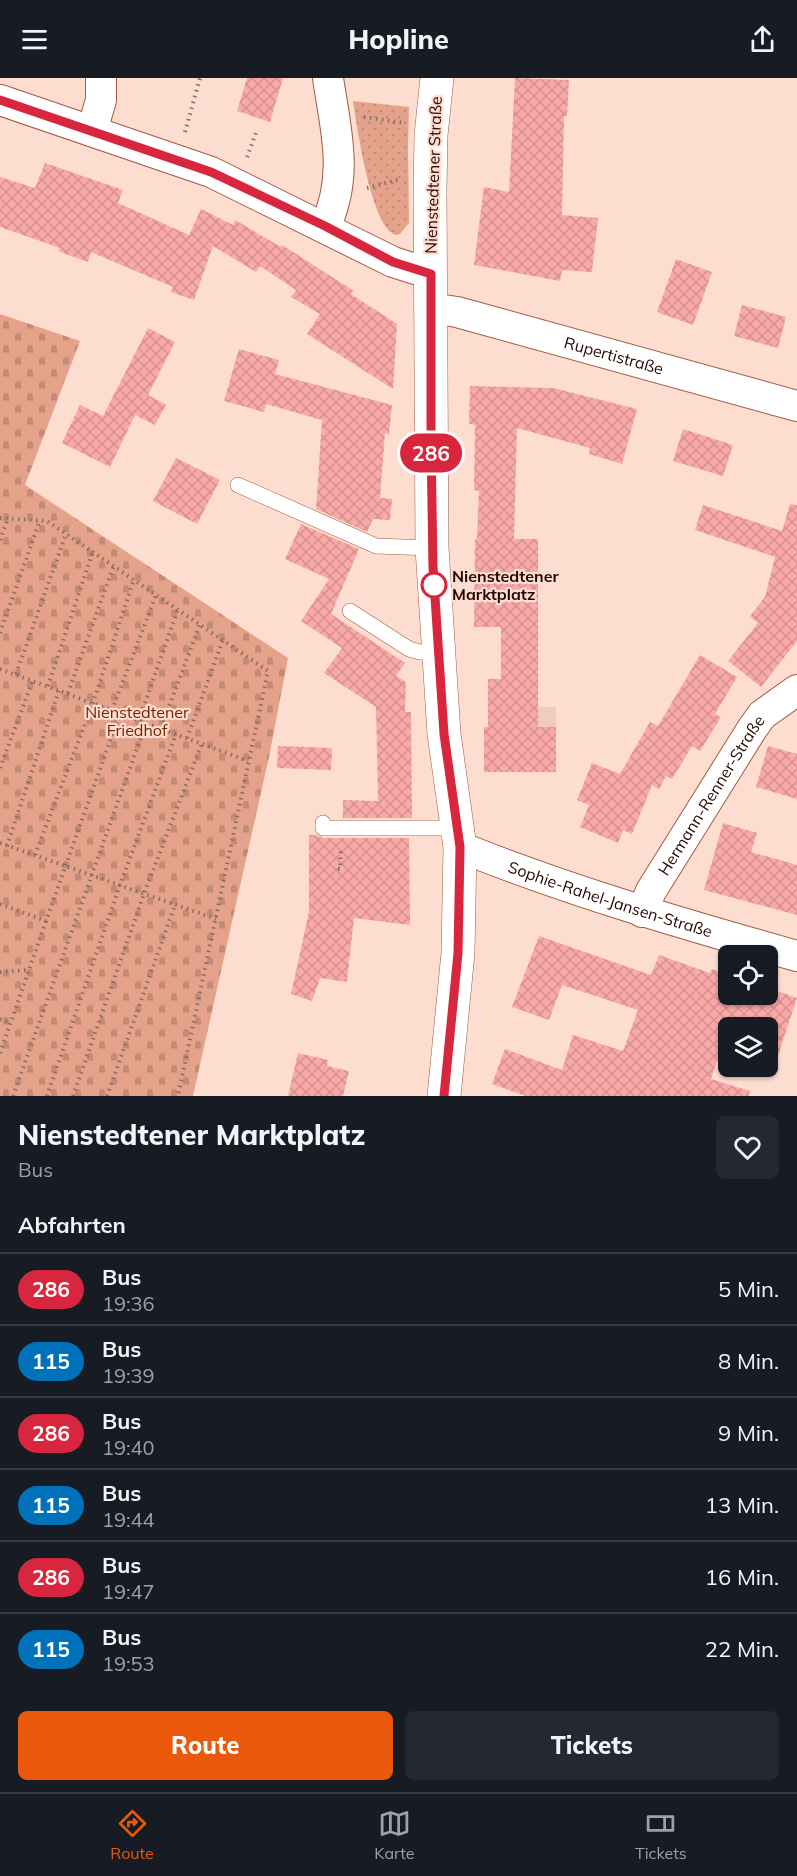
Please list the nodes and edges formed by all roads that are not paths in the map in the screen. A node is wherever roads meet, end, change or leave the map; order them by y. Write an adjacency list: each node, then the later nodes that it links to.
1 (101, 78): 5 (street)
2 (328, 78): 6 (street)
3 (437, 78): 7 (street, Nienstedtener Straße)
4 (0, 100): 5 (street)
5 (92, 131): 6 (street)
6 (325, 226): 7 (street)
7 (431, 274): 8 (street, Nienstedtener Straße)
8 (431, 308): 9 (street, Rupertistraße); 11 (street, Nienstedtener Straße)
9 (797, 406)
10 (238, 485): 11 (lane)
11 (432, 548): 13 (street, Nienstedtener Straße)
12 (350, 611): 13 (lane)
13 (439, 652): 16 (street, Nienstedtener Straße)
14 (797, 690): 17 (street, Hermann-Renner-Straße)
15 (323, 823): 16 (lane)
16 (459, 837): 17 (street, Sophie-Rahel-Jansen-Straße); 19 (street)
17 (642, 912): 18 (street, Sophie-Rahel-Jansen-Straße)
18 (797, 956)
19 (444, 1096)

